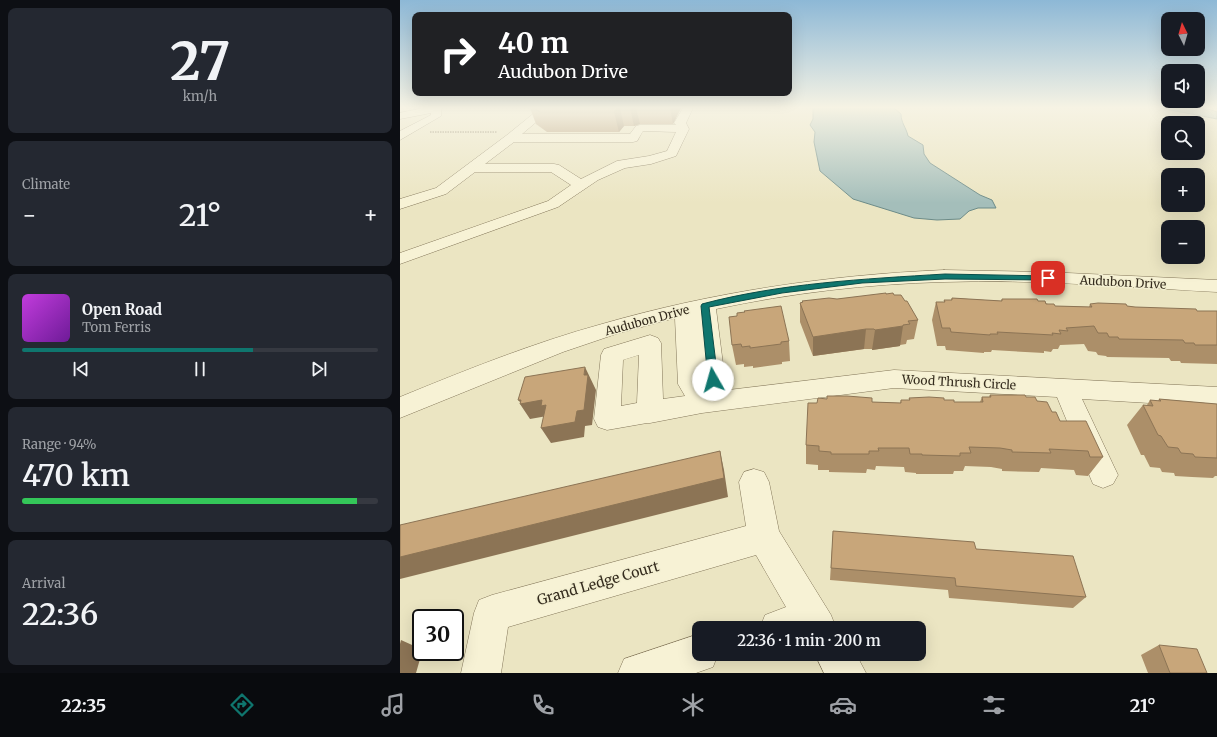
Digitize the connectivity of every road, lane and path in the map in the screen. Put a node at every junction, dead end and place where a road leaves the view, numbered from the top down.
1 (508, 139) edge
2 (678, 139) edge
3 (472, 168) junction
4 (581, 185) junction
5 (400, 193) edge
6 (436, 193) junction
7 (400, 204) edge
8 (400, 259) edge
9 (1217, 286) edge
10 (695, 307) junction
11 (1065, 388) junction
12 (1217, 397) edge
13 (702, 403) junction
14 (400, 408) edge
15 (650, 413) junction
16 (1103, 475) dead end
17 (754, 482) dead end
18 (764, 537) junction
19 (813, 621) edge
20 (692, 655) edge
21 (838, 661) edge
22 (481, 673) edge
23 (638, 673) edge
24 (846, 673) edge

1 - 3 street
2 - 4 street
3 - 4 street
3 - 6 street
4 - 8 street
5 - 6 street
6 - 7 street
9 - 10 street, Audubon Drive
10 - 13 street
10 - 14 street, Audubon Drive
11 - 12 street, Wood Thrush Circle
11 - 13 street, Wood Thrush Circle
11 - 16 street
13 - 15 street, Wood Thrush Circle
15 - 15 street, Wood Thrush Circle
17 - 18 street
18 - 19 street
18 - 22 street, Grand Ledge Court
20 - 23 street
21 - 24 street

